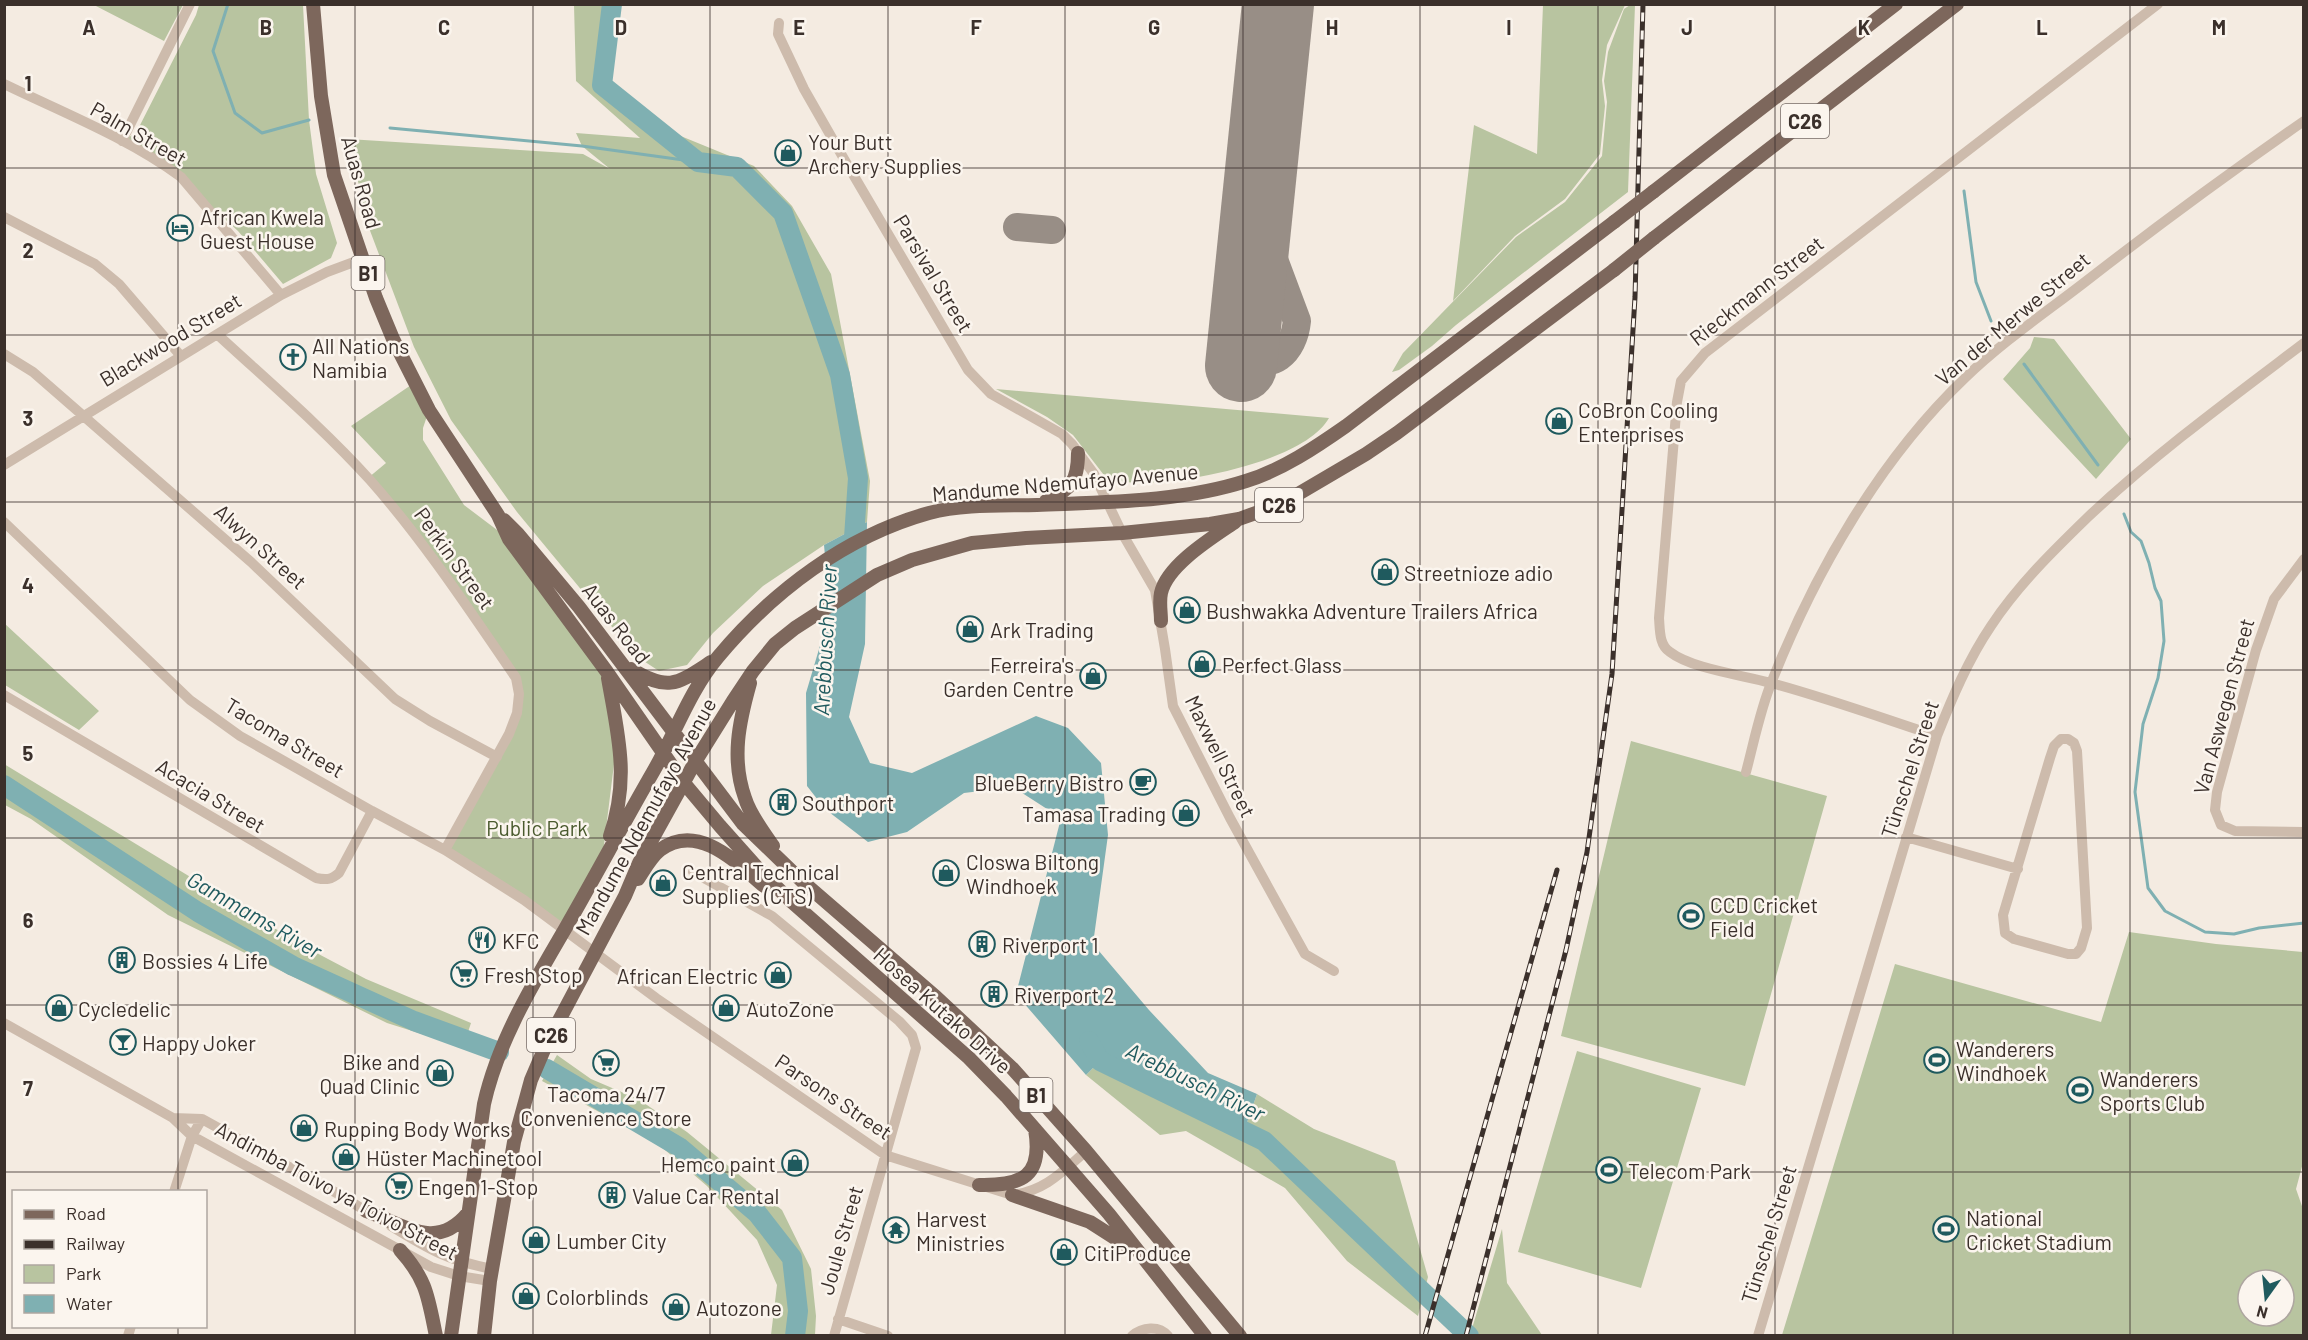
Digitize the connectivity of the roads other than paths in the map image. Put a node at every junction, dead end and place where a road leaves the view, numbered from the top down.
1 (190, 4) edge
2 (314, 4) edge
3 (1896, 4) edge
4 (1957, 4) edge
5 (2158, 4) edge
6 (778, 23) dead end
7 (4, 84) edge
8 (2304, 121) edge
9 (122, 141) junction
10 (4, 217) edge
11 (362, 259) junction
12 (281, 295) junction
13 (218, 334) junction
14 (2304, 344) edge
15 (4, 354) edge
16 (180, 355) junction
17 (82, 416) junction
18 (1078, 453) junction
19 (4, 465) edge
20 (1107, 501) junction
21 (1039, 505) junction
22 (498, 515) junction
23 (1239, 519) junction
24 (4, 522) edge
25 (1122, 533) junction
26 (2304, 559) edge
27 (1161, 621) junction
28 (717, 659) junction
29 (624, 665) junction
30 (753, 671) junction
31 (607, 672) junction
32 (1771, 683) junction
33 (4, 695) edge
34 (674, 733) junction
35 (1937, 736) junction
36 (663, 754) junction
37 (497, 757) junction
38 (695, 762) junction
39 (1746, 772) dead end
40 (684, 783) junction
41 (372, 811) junction
42 (2304, 832) edge
43 (1906, 837) junction
44 (445, 850) junction
45 (602, 861) junction
46 (2018, 869) junction
47 (693, 872) dead end
48 (803, 882) junction
49 (625, 896) junction
50 (564, 930) junction
51 (579, 942) joint
52 (594, 953) junction
53 (855, 959) junction
54 (1334, 971) dead end
55 (4, 1023) edge
56 (173, 1118) junction
57 (202, 1119) junction
58 (1035, 1128) junction
59 (192, 1136) junction
60 (1086, 1151) junction
61 (885, 1155) junction
62 (1068, 1166) junction
63 (979, 1185) junction
64 (174, 1190) edge
65 (1012, 1195) junction
66 (366, 1211) junction
67 (468, 1213) junction
68 (400, 1250) junction
69 (1142, 1257) junction
70 (460, 1270) junction
71 (491, 1275) junction
72 (431, 1306) junction
73 (838, 1319) junction
74 (428, 1335) edge
75 (436, 1335) edge
76 (451, 1335) edge
77 (484, 1335) edge
78 (834, 1335) edge
79 (888, 1335) edge
80 (1132, 1335) edge
81 (1168, 1335) edge
82 (1205, 1335) edge
83 (1240, 1335) edge
84 (1758, 1335) edge

1 - 9 street
2 - 11 main road, Auas Road / B1
3 - 20 main road, Mandume Ndemufayo Avenue / C26, bridge
4 - 23 main road, Mandume Ndemufayo Avenue / C26, bridge
5 - 32 street, Rieckmann Street
6 - 18 street, Parsival Street
7 - 9 street, Palm Street
8 - 32 street, Van der Merwe Street
9 - 12 street, Palm Street
10 - 16 street
11 - 12 street, Blackwood Street
11 - 22 main road, Auas Road / B1
12 - 13 street, Blackwood Street
13 - 16 street, Blackwood Street
13 - 37 street, Perkin Street
14 - 35 street, Tünschel Street
15 - 17 street, Alwyn Street
16 - 17 street, Blackwood Street
17 - 19 street, Blackwood Street
17 - 37 street, Alwyn Street
18 - 20 street, Parsival Street
18 - 21 main road
20 - 21 main road, Mandume Ndemufayo Avenue / C26
20 - 25 street, Maxwell Street
21 - 28 main road, Mandume Ndemufayo Avenue / C26
22 - 29 main road, Auas Road / B1
22 - 31 main road, Auas Road / B1
23 - 25 main road, Mandume Ndemufayo Avenue / C26
23 - 27 main road
24 - 41 street, Tacoma Street
25 - 27 street, Maxwell Street
25 - 30 main road, Mandume Ndemufayo Avenue / C26
26 - 42 street, Van Aswegen Street
27 - 54 street, Maxwell Street
28 - 29 main road
28 - 34 main road, Mandume Ndemufayo Avenue / C26
29 - 34 main road, Auas Road / B1
30 - 38 main road, Mandume Ndemufayo Avenue / C26
30 - 48 main road
31 - 36 main road, Auas Road / B1
31 - 45 main road
32 - 35 street, Rieckmann Street
32 - 39 street, Van der Merwe Street
33 - 41 street, Acacia Street
34 - 36 main road, Mandume Ndemufayo Avenue / C26
34 - 38 main road, Auas Road
35 - 43 street, Tünschel Street
36 - 40 main road, Hosea Kutako Drive / B1
36 - 45 main road, Mandume Ndemufayo Avenue / C26
37 - 44 street, Perkin Street
38 - 40 main road, Mandume Ndemufayo Avenue / C26
38 - 48 main road, Hosea Kutako Drive / B1
40 - 49 main road, Mandume Ndemufayo Avenue / C26
40 - 53 main road, Hosea Kutako Drive / B1
41 - 44 street, Tacoma Street
43 - 46 street
43 - 84 street, Tünschel Street
44 - 50 street, Tacoma Street
45 - 50 main road, Mandume Ndemufayo Avenue / C26
46 - 46 street
47 - 61 street, Joule Street
48 - 60 main road, Hosea Kutako Drive / B1
49 - 52 main road, Mandume Ndemufayo Avenue / C26
49 - 53 main road
50 - 51 street, Tacoma Street
50 - 67 main road, Mandume Ndemufayo Avenue / C26
51 - 52 street, Parsons Street
52 - 61 street, Parsons Street
52 - 71 main road, Mandume Ndemufayo Avenue / C26
53 - 58 main road, Hosea Kutako Drive / B1
55 - 56 street, Andimba Toivo ya Toivo Street
56 - 57 street, Andimba Toivo ya Toivo Street
56 - 59 street, Andimba Toivo ya Toivo Street
57 - 59 street
57 - 66 street, Andimba Toivo ya Toivo Street
58 - 62 main road, Hosea Kutako Drive / B1
58 - 63 main road
59 - 64 street
59 - 68 street, Andimba Toivo ya Toivo Street
60 - 62 street
60 - 83 main road, Hosea Kutako Drive / B1
61 - 63 street, Parsons Street
61 - 73 street, Joule Street
62 - 65 street
62 - 69 main road, Hosea Kutako Drive / B1
63 - 65 street, Parsons Street
65 - 69 main road
66 - 67 main road
66 - 70 street, Andimba Toivo ya Toivo Street
67 - 70 main road, Mandume Ndemufayo Avenue / C26
68 - 70 street, Andimba Toivo ya Toivo Street
68 - 72 main road
69 - 82 main road, Hosea Kutako Drive / B1
70 - 71 street, Andimba Toivo ya Toivo Street
70 - 76 main road, Mandume Ndemufayo Avenue / C26
71 - 77 main road, Mandume Ndemufayo Avenue / C26
72 - 74 main road
72 - 75 main road
73 - 78 street, Joule Street
73 - 79 street
80 - 81 street

